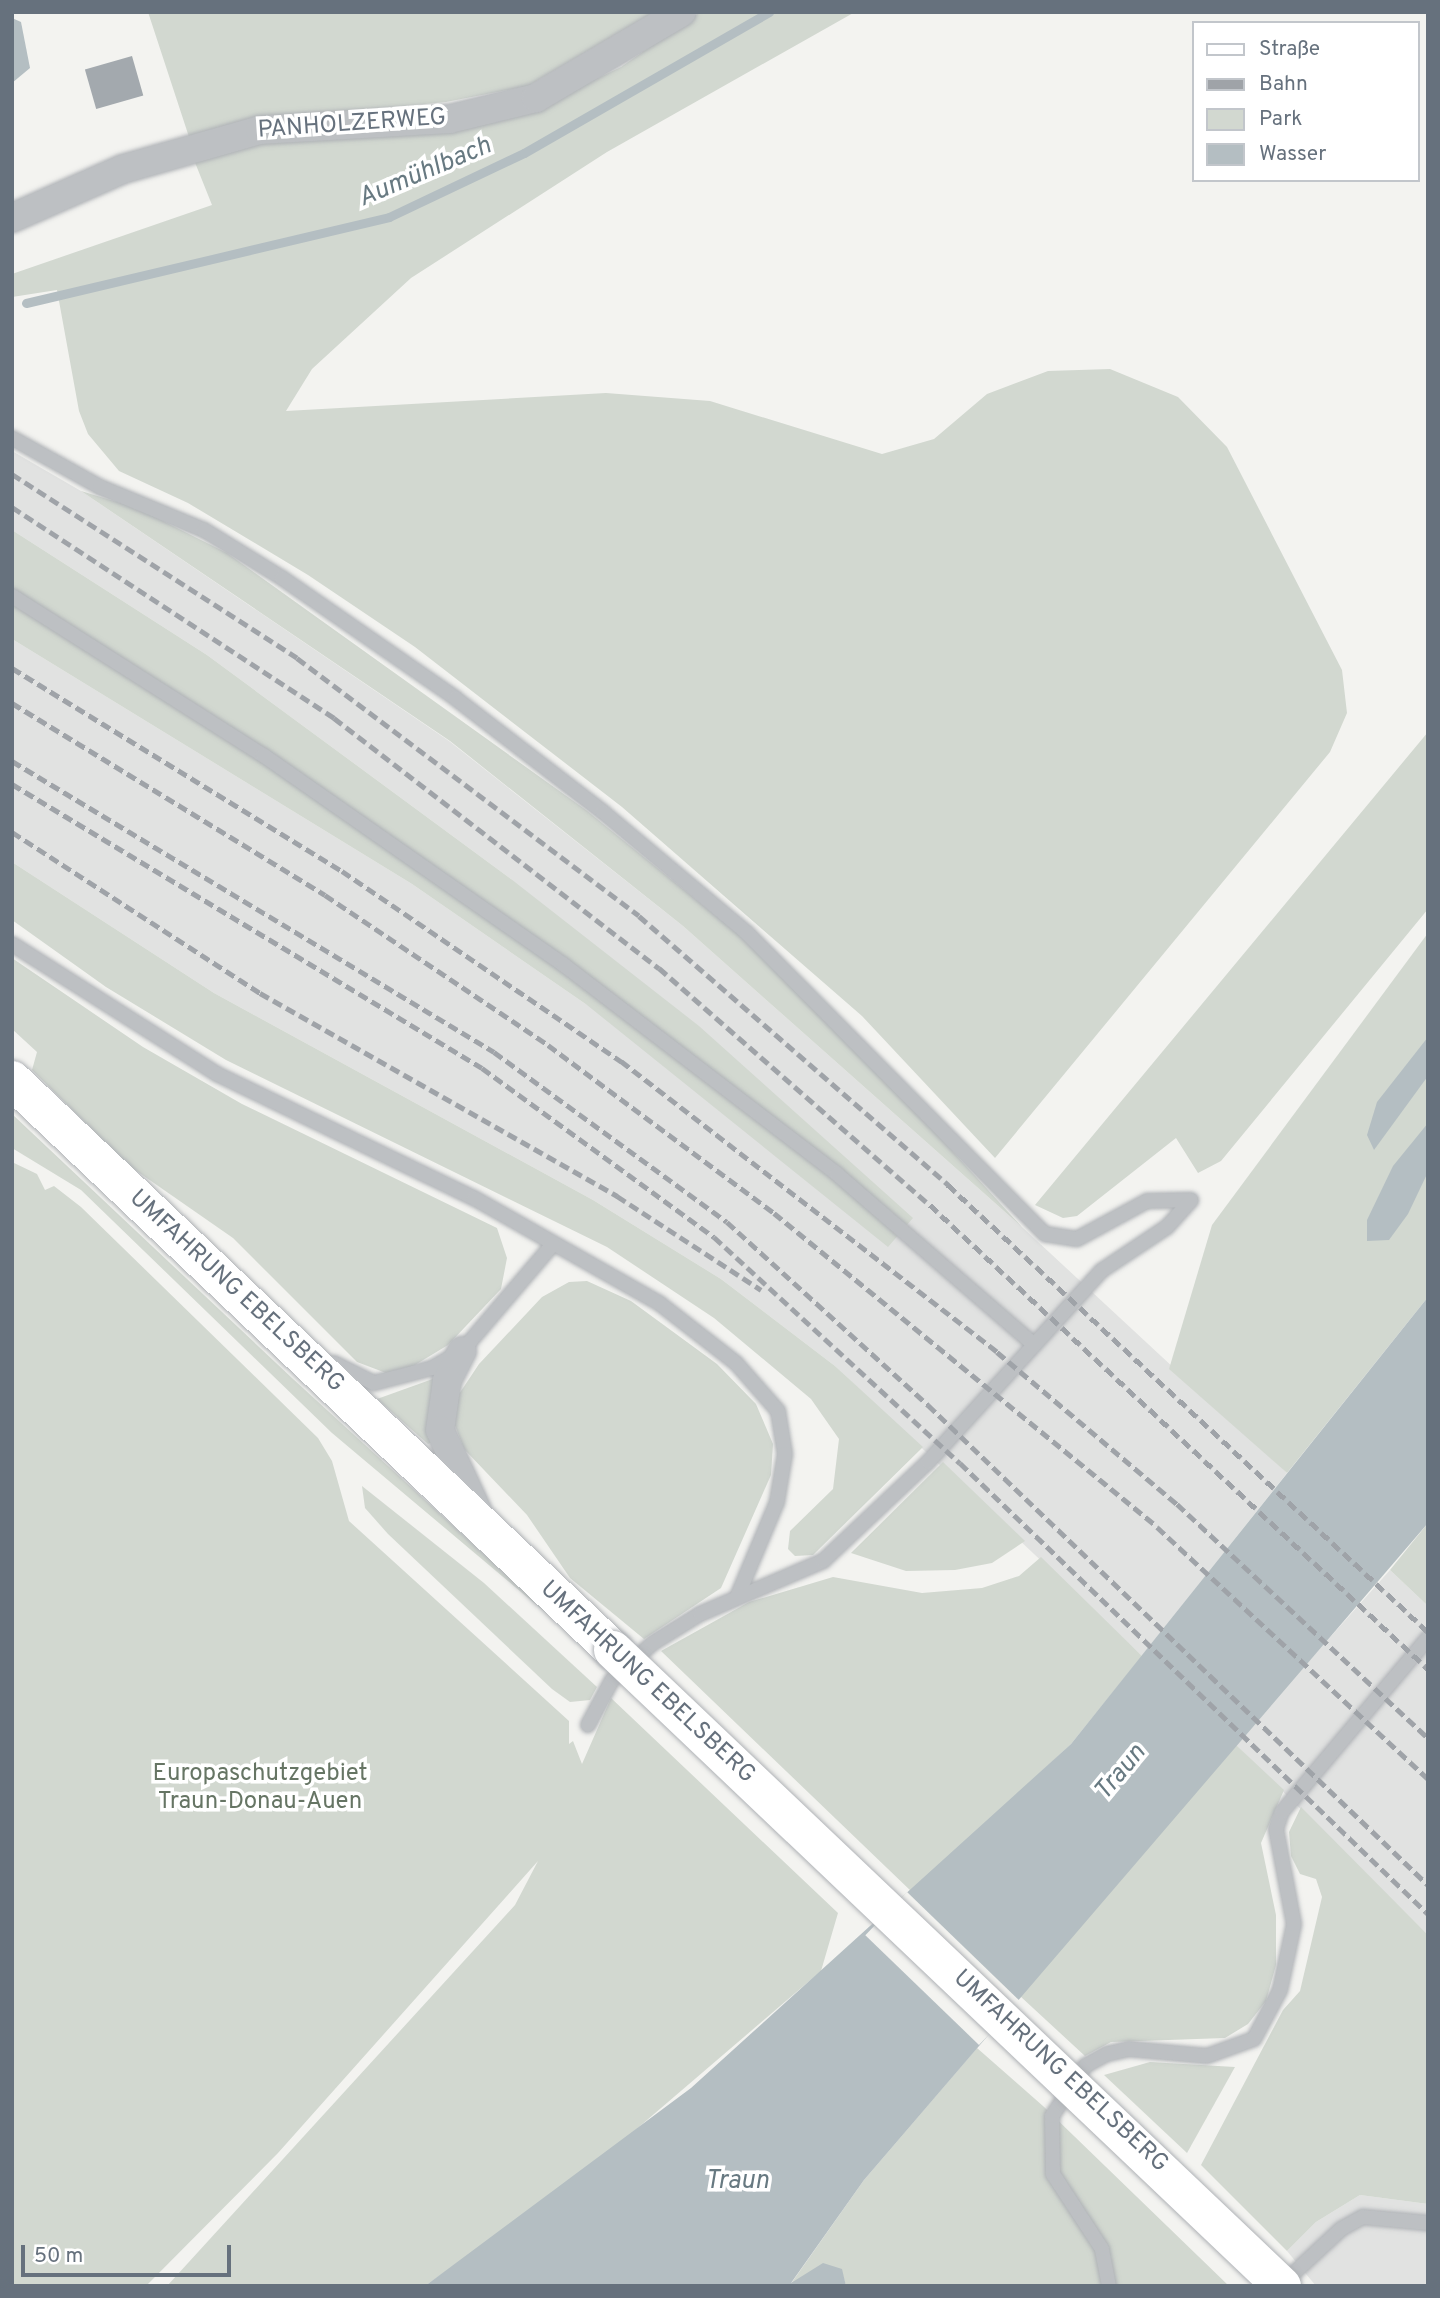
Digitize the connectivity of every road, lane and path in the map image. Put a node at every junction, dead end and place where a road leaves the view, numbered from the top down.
1 (681, 12) edge
2 (12, 218) edge
3 (12, 438) edge
4 (12, 596) edge
5 (12, 944) edge
6 (12, 1080) edge
7 (552, 1244) junction
8 (252, 1307) junction
9 (1032, 1343) junction
10 (461, 1351) junction
11 (486, 1529) junction
12 (737, 1597) junction
13 (1428, 1638) edge
14 (588, 1726) dead end
15 (1428, 2223) edge
16 (1109, 2286) edge
17 (1281, 2286) edge

1 - 2 street, PANHOLZERWEG
3 - 9 lane
4 - 9 lane
5 - 7 lane
6 - 8 main road, UMFAHRUNG EBELSBERG
7 - 10 lane
7 - 12 lane
8 - 10 lane
8 - 11 main road, UMFAHRUNG EBELSBERG
9 - 12 lane
10 - 11 street
11 - 17 main road, UMFAHRUNG EBELSBERG, bridge
12 - 14 lane
13 - 16 lane
15 - 17 lane

